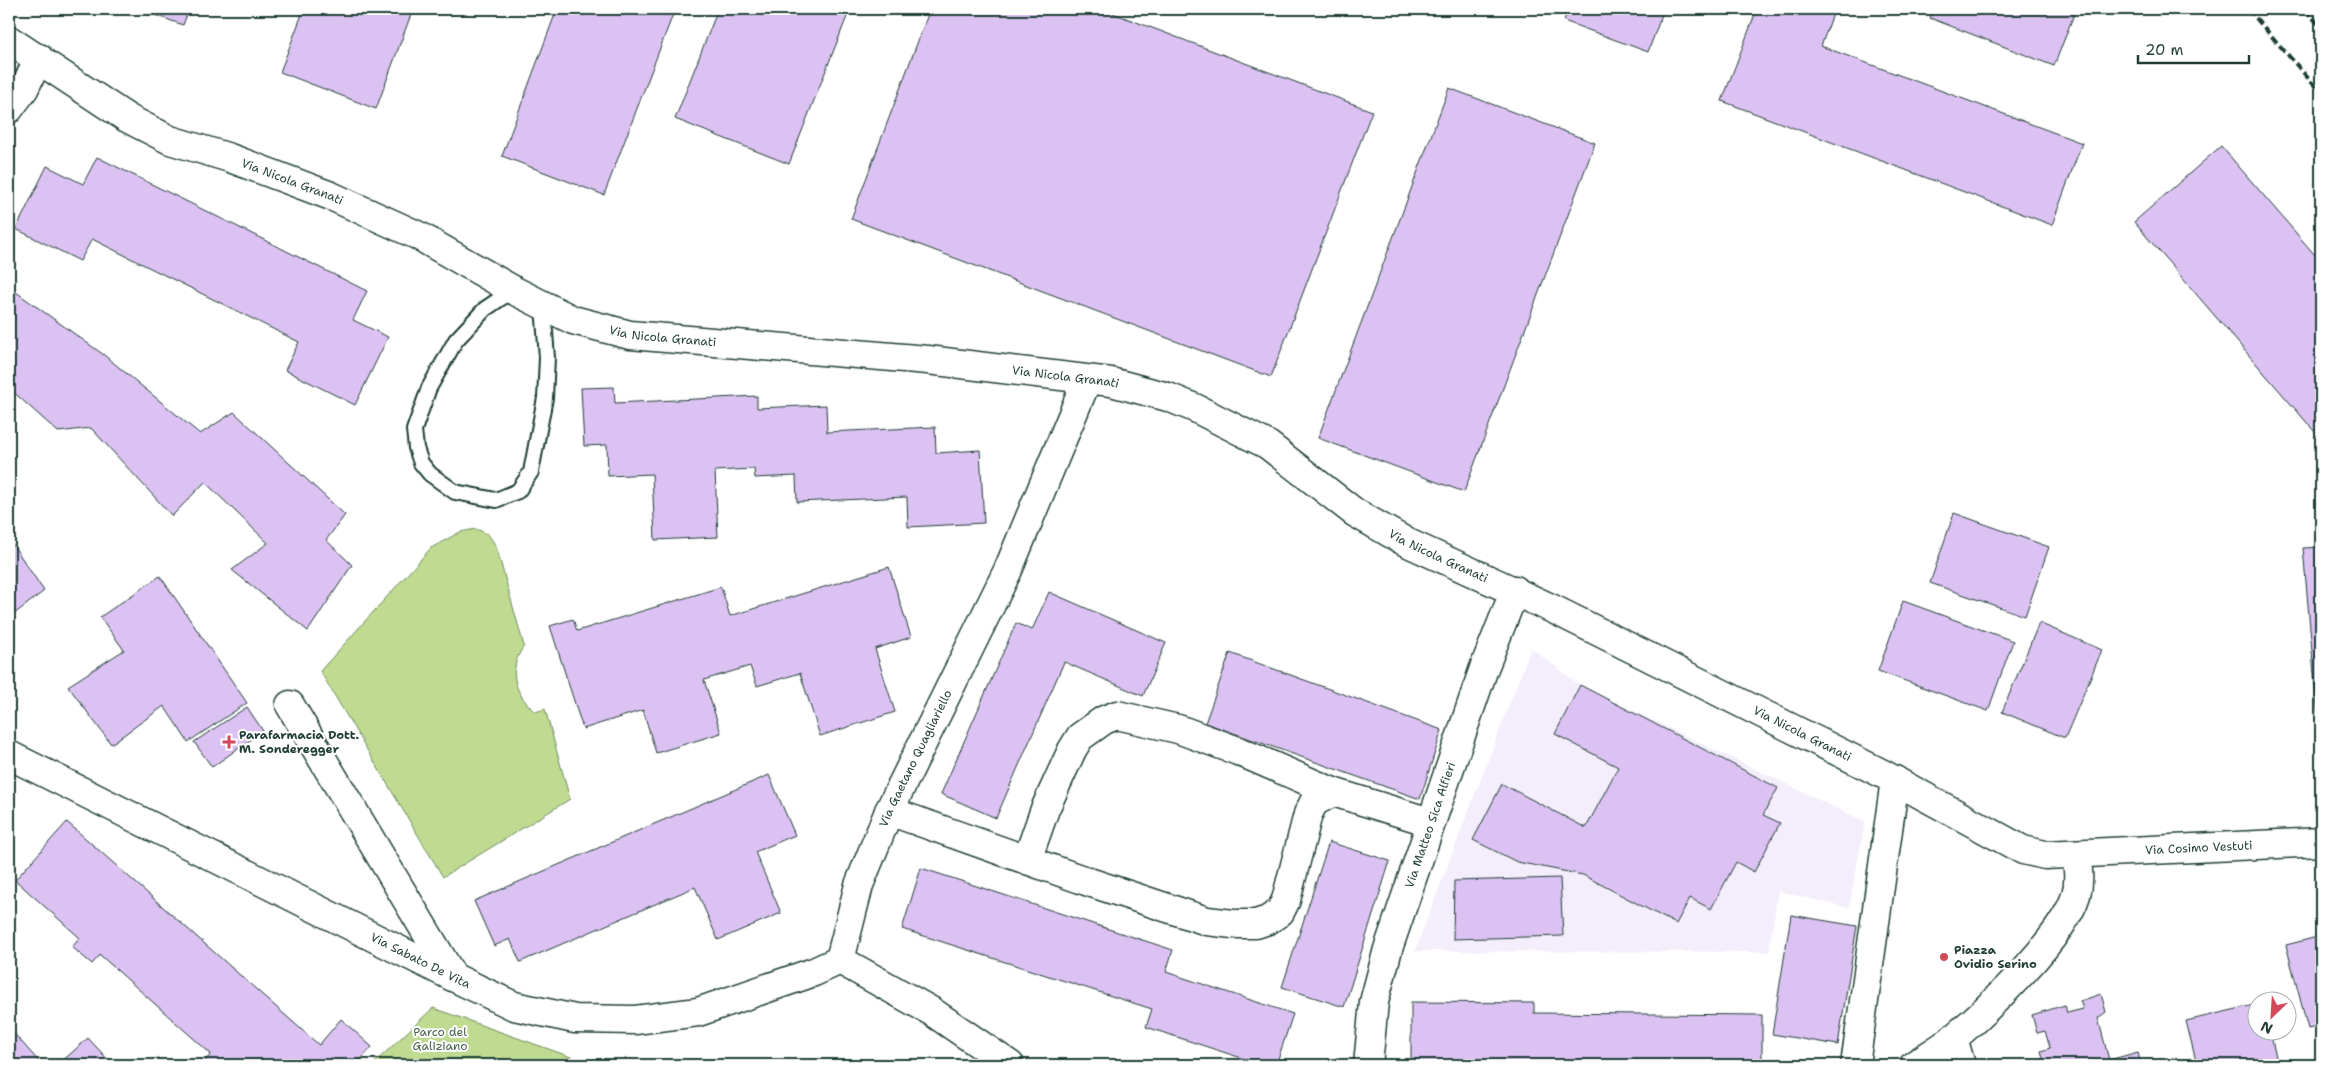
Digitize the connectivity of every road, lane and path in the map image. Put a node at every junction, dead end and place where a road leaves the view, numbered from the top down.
1 (9, 40) edge
2 (39, 58) junction
3 (9, 109) edge
4 (513, 290) junction
5 (543, 306) junction
6 (1087, 380) junction
7 (1515, 590) junction
8 (290, 705) dead end
9 (14, 765) edge
10 (1895, 780) junction
11 (1333, 792) junction
12 (889, 811) junction
13 (1430, 822) junction
14 (2321, 842) edge
15 (2076, 854) junction
16 (1027, 860) junction
17 (840, 960) junction
18 (453, 977) junction
19 (1953, 1038) junction
20 (1010, 1065) edge
21 (1368, 1065) edge
22 (1855, 1065) edge
23 (1914, 1065) edge
24 (1960, 1065) edge

1 - 2 street, Via Nicola Granati
2 - 3 street
2 - 4 street, Via Nicola Granati
4 - 5 street, Via Nicola Granati
4 - 5 lane
5 - 6 street, Via Nicola Granati
6 - 7 street, Via Nicola Granati
6 - 12 street, Via Gaetano Quagliariello
7 - 10 street, Via Nicola Granati
7 - 13 street, Via Matteo Sica Alfieri
8 - 18 street
9 - 18 street, Via Sabato De Vita
10 - 15 street, Via Nicola Granati
10 - 22 street
11 - 13 street
11 - 16 street
11 - 16 street
12 - 16 street
12 - 17 street, Via Gaetano Quagliariello
13 - 21 street, Via Matteo Sica Alfieri
14 - 15 street, Via Cosimo Vestuti
15 - 19 street
17 - 18 street, Via Sabato De Vita
17 - 20 street
19 - 23 street
19 - 24 street

